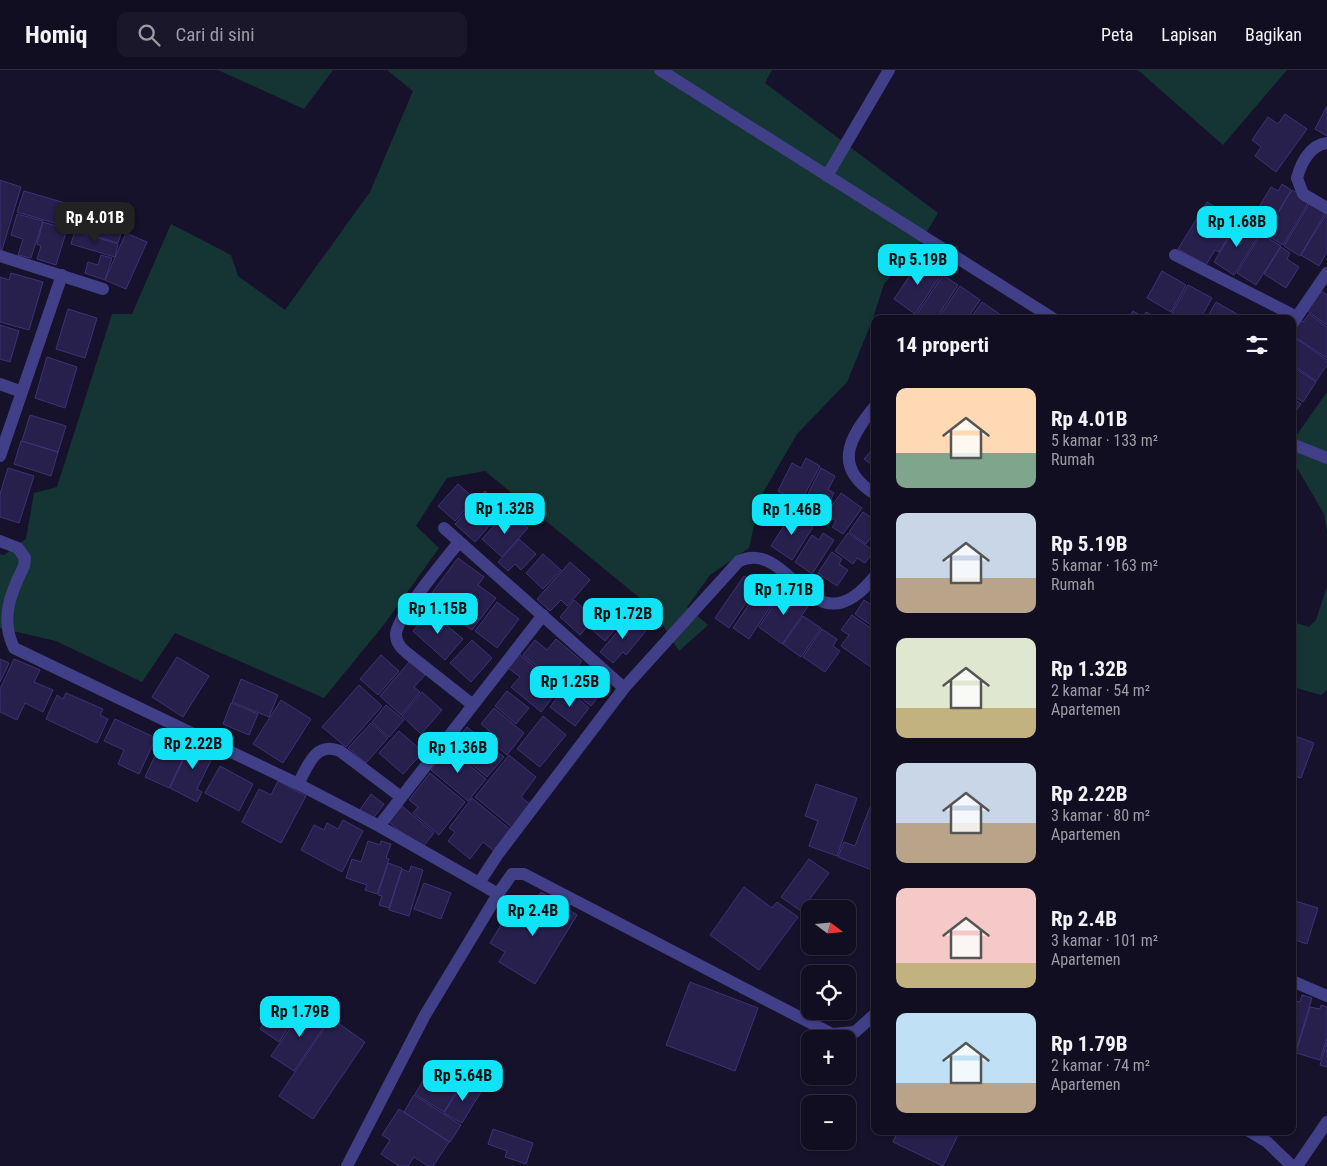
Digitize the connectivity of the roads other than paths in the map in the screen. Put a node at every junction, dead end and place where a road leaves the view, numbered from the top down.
1 (660, 70) edge
2 (889, 70) edge
3 (1327, 143) edge
4 (827, 176) junction
5 (1327, 208) edge
6 (1175, 255) dead end
7 (0, 256) edge
8 (1327, 273) edge
9 (62, 275) junction
10 (103, 289) dead end
11 (1048, 315) edge
12 (1284, 315) edge
13 (1296, 320) edge
14 (0, 384) edge
15 (22, 392) junction
16 (871, 411) edge
17 (1296, 446) edge
18 (0, 456) edge
19 (1327, 458) edge
20 (871, 491) edge
21 (444, 528) dead end
22 (0, 541) edge
23 (459, 542) junction
24 (871, 580) edge
25 (543, 615) junction
26 (624, 688) junction
27 (473, 705) junction
28 (298, 784) junction
29 (401, 797) junction
30 (379, 826) junction
31 (479, 883) junction
32 (498, 894) junction
33 (1296, 982) edge
34 (1327, 996) edge
35 (871, 1018) edge
36 (1327, 1122) edge
37 (1256, 1135) edge
38 (347, 1166) edge
39 (1292, 1166) edge
40 (1297, 1166) edge

1 - 4 street
2 - 4 street
3 - 5 street
4 - 11 street
6 - 12 street
7 - 9 street
8 - 13 street
9 - 10 street
9 - 15 street
14 - 15 street
15 - 18 street
16 - 20 street
17 - 19 street
21 - 23 street
22 - 28 street
23 - 25 street
23 - 27 street
24 - 26 street
25 - 26 street
25 - 27 street
26 - 31 street
27 - 29 street
28 - 29 street
28 - 30 street
29 - 30 street
30 - 31 street
31 - 32 street
32 - 35 street
32 - 38 street
33 - 34 street
36 - 40 street
37 - 39 street

